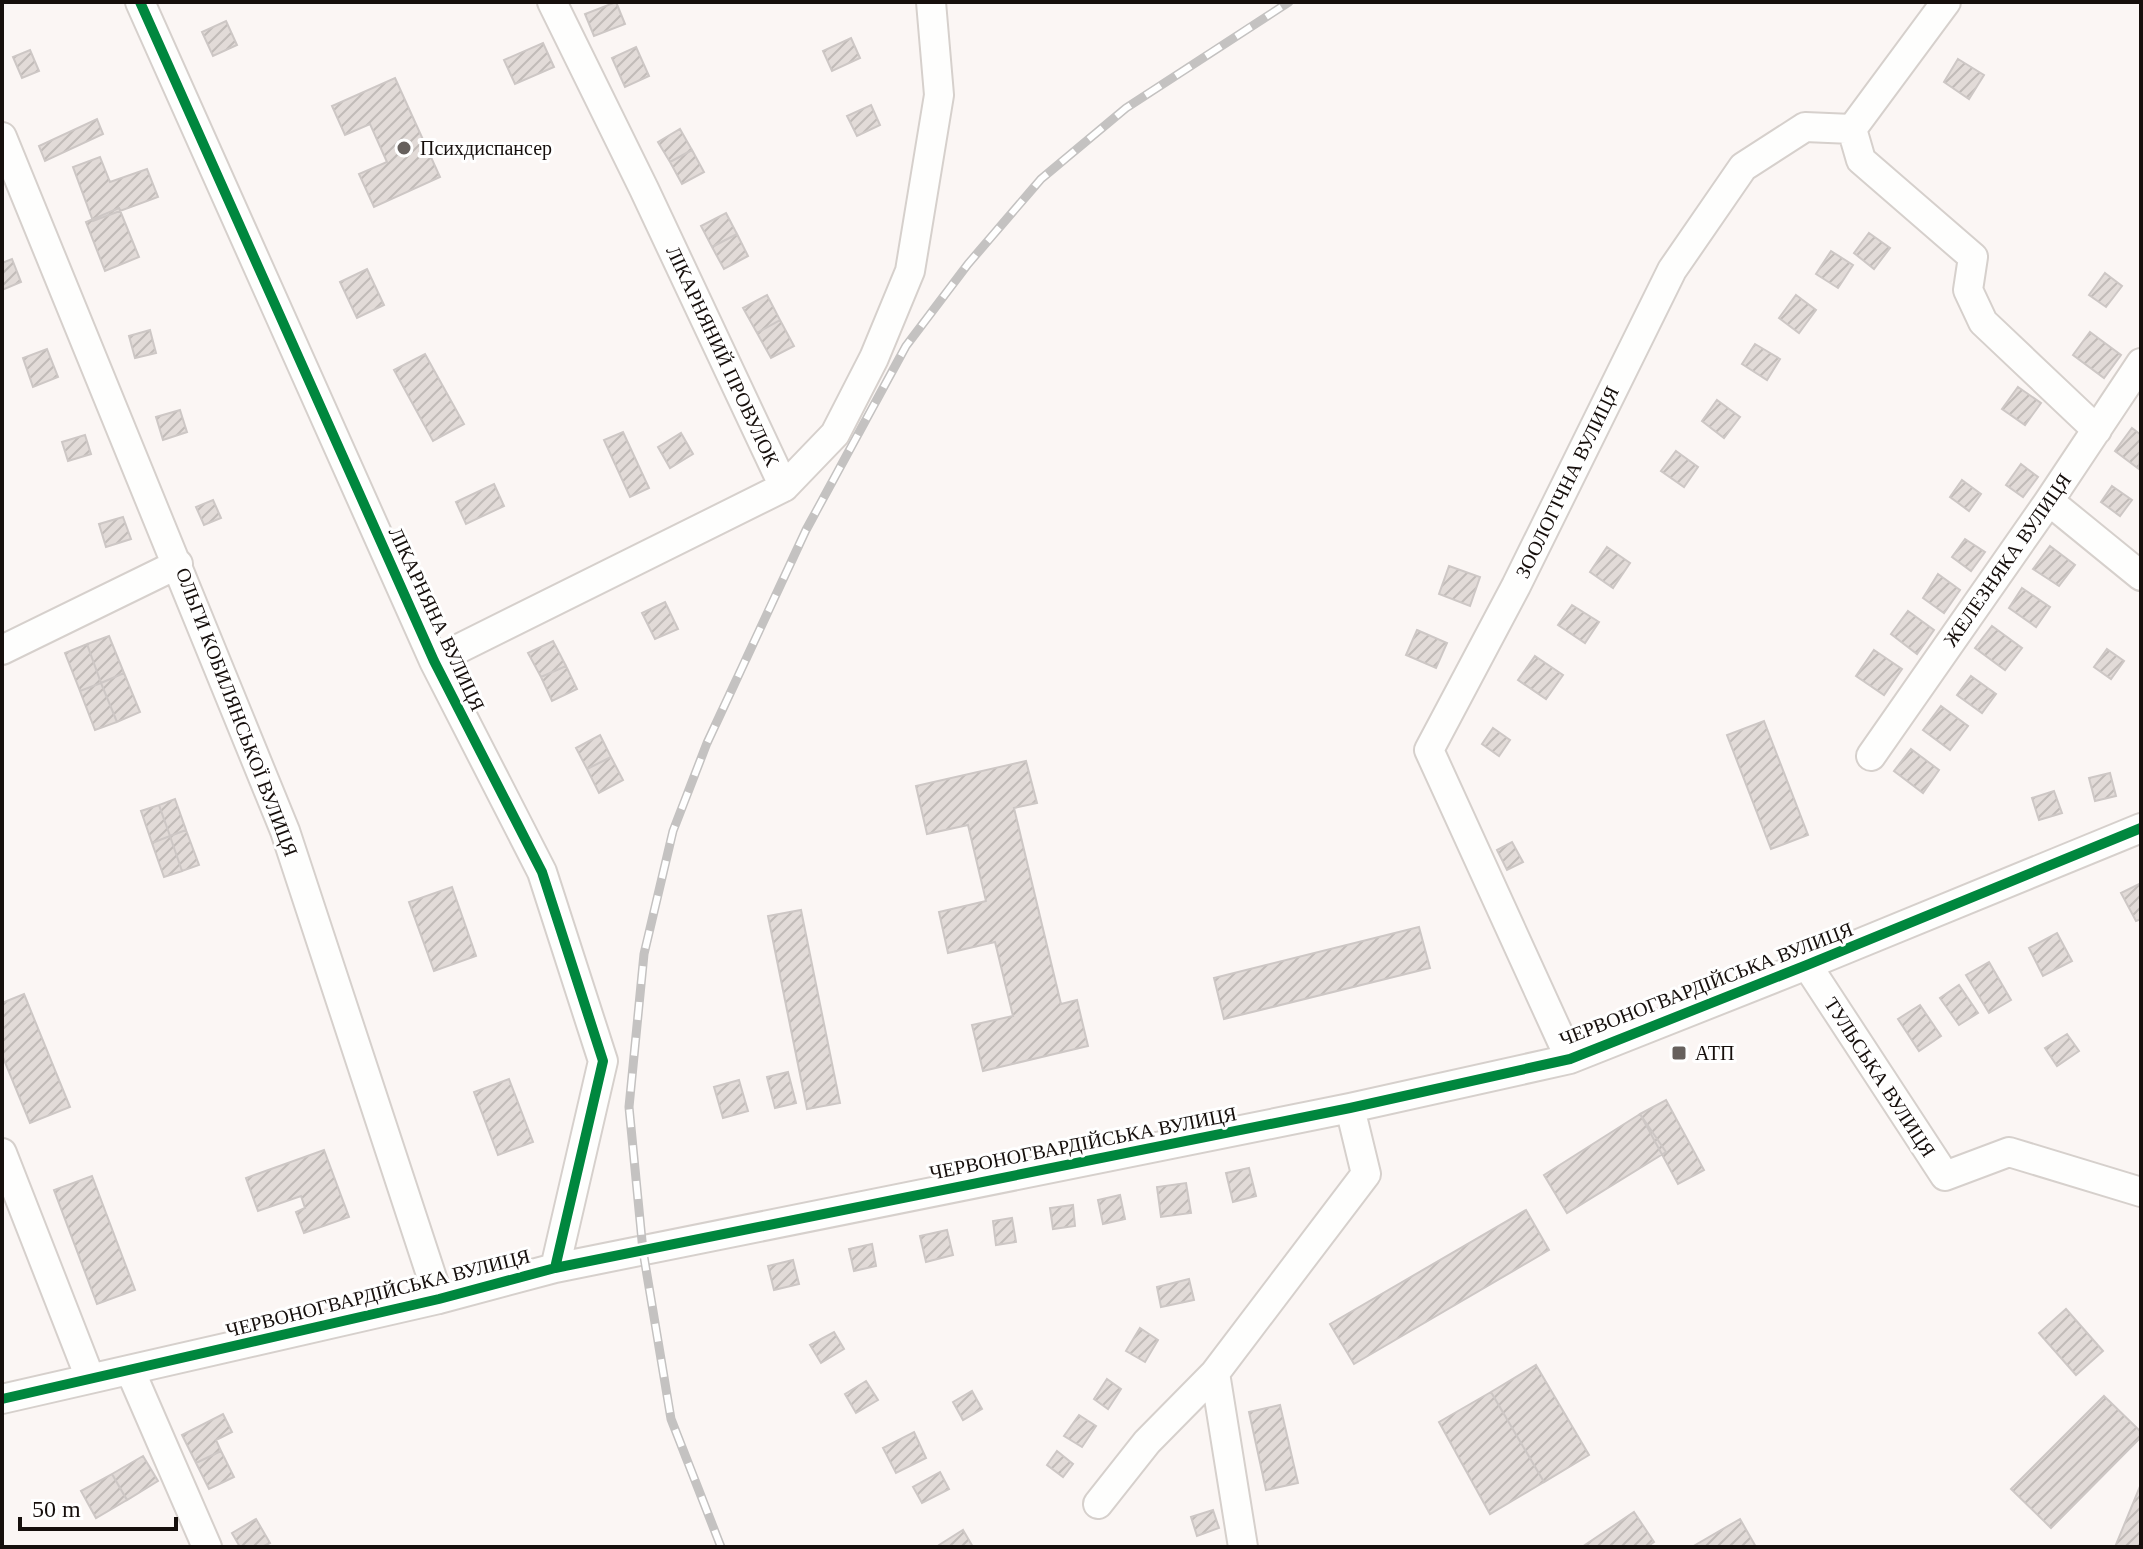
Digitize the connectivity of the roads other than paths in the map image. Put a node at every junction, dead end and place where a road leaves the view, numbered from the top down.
1 (140, 2) edge
2 (552, 2) edge
3 (931, 2) edge
4 (1946, 2) edge
5 (1852, 129) junction
6 (2, 137) edge
7 (2141, 363) edge
8 (2097, 430) junction
9 (784, 487) junction
10 (2049, 501) junction
11 (178, 564) junction
12 (2141, 576) edge
13 (2, 650) edge
14 (434, 661) junction
15 (1871, 756) dead end
16 (2141, 828) edge
17 (1807, 965) junction
18 (1570, 1059) junction
19 (1350, 1108) junction
20 (2, 1153) edge
21 (2141, 1192) edge
22 (555, 1268) junction
23 (439, 1299) junction
24 (130, 1370) junction
25 (1215, 1373) junction
26 (90, 1378) junction
27 (2, 1399) edge
28 (1098, 1504) dead end
29 (207, 1547) edge
30 (1243, 1547) edge

1 - 14 street, ЛІКАРНЯНА ВУЛИЦЯ
2 - 9 street, ЛІКАРНЯНИЙ ПРОВУЛОК
3 - 9 street
4 - 5 street
5 - 8 street
5 - 18 street, ЗООЛОГІЧНА ВУЛИЦЯ
6 - 11 street, ОЛЬГИ КОБИЛЯНСЬКОЇ ВУЛИЦЯ
7 - 8 street, ЖЕЛЕЗНЯКА ВУЛИЦЯ
8 - 10 street, ЖЕЛЕЗНЯКА ВУЛИЦЯ
9 - 14 street, ЛІКАРНЯНИЙ ПРОВУЛОК
10 - 12 street
10 - 15 street, ЖЕЛЕЗНЯКА ВУЛИЦЯ
11 - 13 street
11 - 23 street, ОЛЬГИ КОБИЛЯНСЬКОЇ ВУЛИЦЯ
14 - 22 street, ЛІКАРНЯНА ВУЛИЦЯ
16 - 17 street, ЧЕРВОНОГВАРДІЙСЬКА ВУЛИЦЯ
17 - 18 street, ЧЕРВОНОГВАРДІЙСЬКА ВУЛИЦЯ
17 - 21 street, ТУЛЬСЬКА ВУЛИЦЯ
18 - 19 street, ЧЕРВОНОГВАРДІЙСЬКА ВУЛИЦЯ
19 - 22 street, ЧЕРВОНОГВАРДІЙСЬКА ВУЛИЦЯ
19 - 25 street
20 - 26 street
22 - 23 street, ЧЕРВОНОГВАРДІЙСЬКА ВУЛИЦЯ
23 - 24 street, ЧЕРВОНОГВАРДІЙСЬКА ВУЛИЦЯ
24 - 26 street, ЧЕРВОНОГВАРДІЙСЬКА ВУЛИЦЯ
24 - 29 street
25 - 28 street
25 - 30 street
26 - 27 street, ЧЕРВОНОГВАРДІЙСЬКА ВУЛИЦЯ

